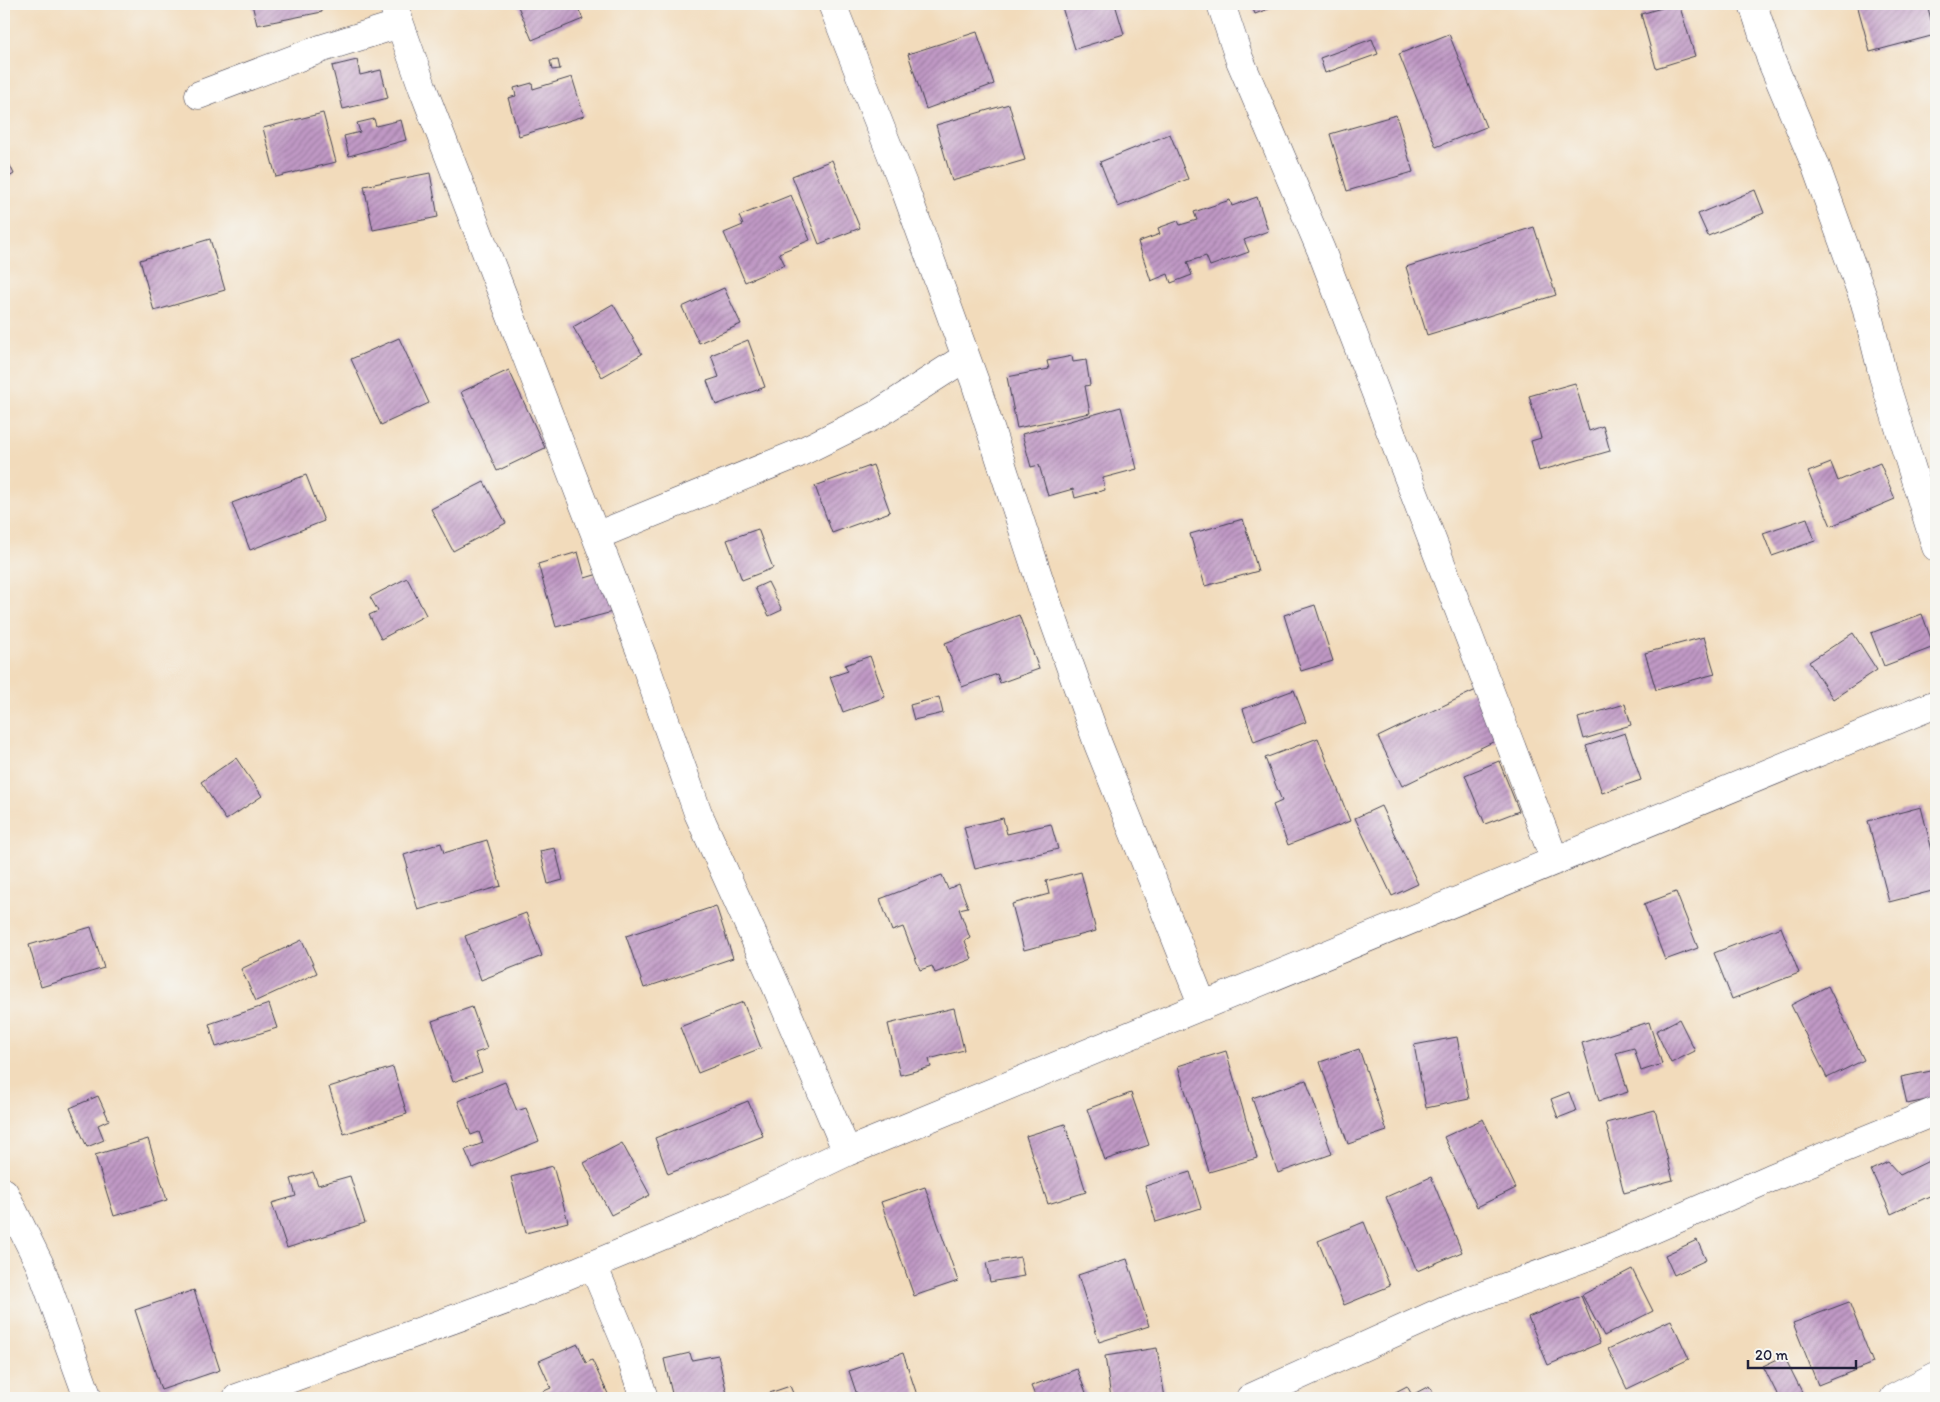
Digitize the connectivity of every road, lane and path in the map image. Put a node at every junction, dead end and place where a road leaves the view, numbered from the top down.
1 (832, 4) edge
2 (1221, 4) edge
3 (1753, 4) edge
4 (397, 14) edge
5 (200, 95) dead end
6 (966, 357) junction
7 (596, 536) junction
8 (1936, 547) edge
9 (1936, 704) edge
10 (1555, 861) junction
11 (1203, 1006) junction
12 (1936, 1111) edge
13 (847, 1152) junction
14 (4, 1192) edge
15 (593, 1264) junction
16 (1936, 1376) edge
17 (88, 1398) edge
18 (236, 1398) edge
19 (644, 1398) edge
20 (1250, 1398) edge
21 (1894, 1398) edge

1 - 6 street
2 - 10 street
3 - 8 street
4 - 5 street
4 - 7 street
6 - 7 street
6 - 11 street
7 - 13 street
9 - 10 street
10 - 11 street
11 - 13 street
12 - 20 street
13 - 15 street
14 - 17 street
15 - 18 street
15 - 19 street
16 - 21 street

